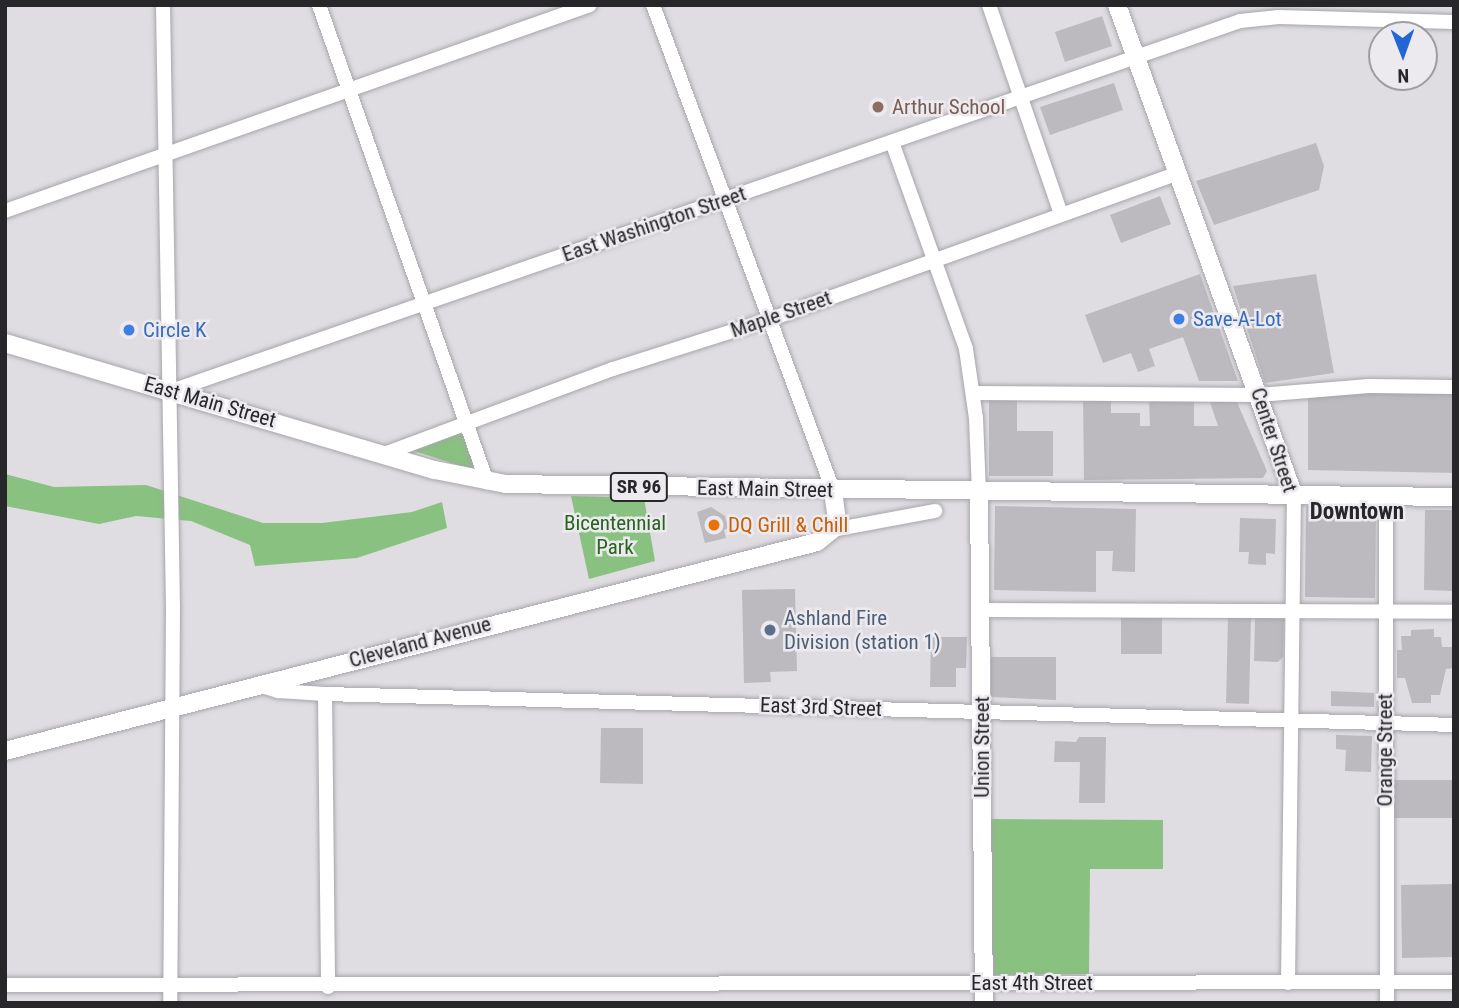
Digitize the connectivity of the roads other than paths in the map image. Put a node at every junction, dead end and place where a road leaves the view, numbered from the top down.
1 (163, 5) edge
2 (319, 5) edge
3 (590, 5) edge
4 (653, 5) edge
5 (989, 5) edge
6 (1117, 5) edge
7 (1454, 22) edge
8 (1136, 58) junction
9 (348, 90) junction
10 (1019, 98) junction
11 (892, 142) junction
12 (164, 155) junction
13 (1179, 173) junction
14 (723, 200) junction
15 (5, 211) edge
16 (1061, 214) junction
17 (937, 259) junction
18 (427, 302) junction
19 (771, 319) junction
20 (5, 343) edge
21 (1454, 387) edge
22 (171, 391) junction
23 (973, 393) junction
24 (1259, 395) junction
25 (469, 421) junction
26 (384, 454) junction
27 (487, 482) junction
28 (833, 490) junction
29 (979, 492) junction
30 (1294, 496) junction
31 (1386, 497) junction
32 (1454, 497) edge
33 (935, 510) dead end
34 (832, 530) junction
35 (981, 610) junction
36 (1294, 610) junction
37 (1385, 612) junction
38 (1454, 612) edge
39 (257, 684) junction
40 (325, 694) junction
41 (173, 705) junction
42 (982, 713) junction
43 (1292, 721) junction
44 (1386, 724) junction
45 (1454, 725) edge
46 (5, 751) edge
47 (1386, 982) junction
48 (1454, 982) edge
49 (984, 983) junction
50 (1288, 983) junction
51 (5, 985) edge
52 (169, 985) junction
53 (328, 987) junction
54 (170, 1003) edge
55 (984, 1003) edge
56 (1387, 1003) edge

1 - 12 street
2 - 9 street
3 - 9 street
4 - 14 street
5 - 10 street
6 - 8 main road, Center Street
7 - 8 street, East Washington Street
8 - 10 street, East Washington Street
8 - 13 main road, Center Street
9 - 12 street
9 - 18 street
10 - 11 street, East Washington Street
10 - 16 street
11 - 14 street, East Washington Street
11 - 17 street
12 - 15 street
12 - 22 street
13 - 16 street, Maple Street
13 - 24 main road, Center Street
14 - 18 street, East Washington Street
14 - 19 street
16 - 17 street, Maple Street
17 - 19 street, Maple Street
17 - 23 street
18 - 22 street, East Washington Street
18 - 25 street
19 - 25 street, Maple Street
19 - 28 street
20 - 22 main road, East Main Street / SR 96
21 - 24 street
22 - 26 main road, East Main Street / SR 96
22 - 41 street
23 - 24 street
23 - 29 street
24 - 30 main road, Center Street
25 - 26 street, Maple Street
25 - 27 street
26 - 27 main road, East Main Street / SR 96
27 - 28 main road, East Main Street / SR 96
28 - 29 main road, East Main Street / SR 96
28 - 34 main road
29 - 30 main road, East Main Street / SR 96
29 - 35 main road, Union Street
30 - 31 main road, East Main Street
30 - 36 street, Center Street
31 - 32 main road, East Main Street
31 - 37 street, Orange Street
33 - 34 street, Cleveland Avenue
34 - 39 main road, Cleveland Avenue
35 - 36 street
35 - 42 main road, Union Street
36 - 37 street
36 - 43 street, Center Street
37 - 38 street
37 - 44 street, Orange Street
39 - 40 street, East 3rd Street
39 - 41 main road, Cleveland Avenue
40 - 42 street, East 3rd Street
40 - 53 street
41 - 46 main road, Cleveland Avenue
41 - 52 street
42 - 43 street, East 3rd Street
42 - 49 main road, Union Street
43 - 44 street, East 3rd Street
43 - 50 street, Center Street
44 - 45 street, East 3rd Street
44 - 47 street, Orange Street
47 - 48 street, East 4th Street
47 - 50 street, East 4th Street
47 - 56 street, Orange Street
49 - 50 street, East 4th Street
49 - 53 street, East 4th Street
49 - 55 main road, Union Street
51 - 52 street, East 4th Street
52 - 53 street, East 4th Street
52 - 54 street

